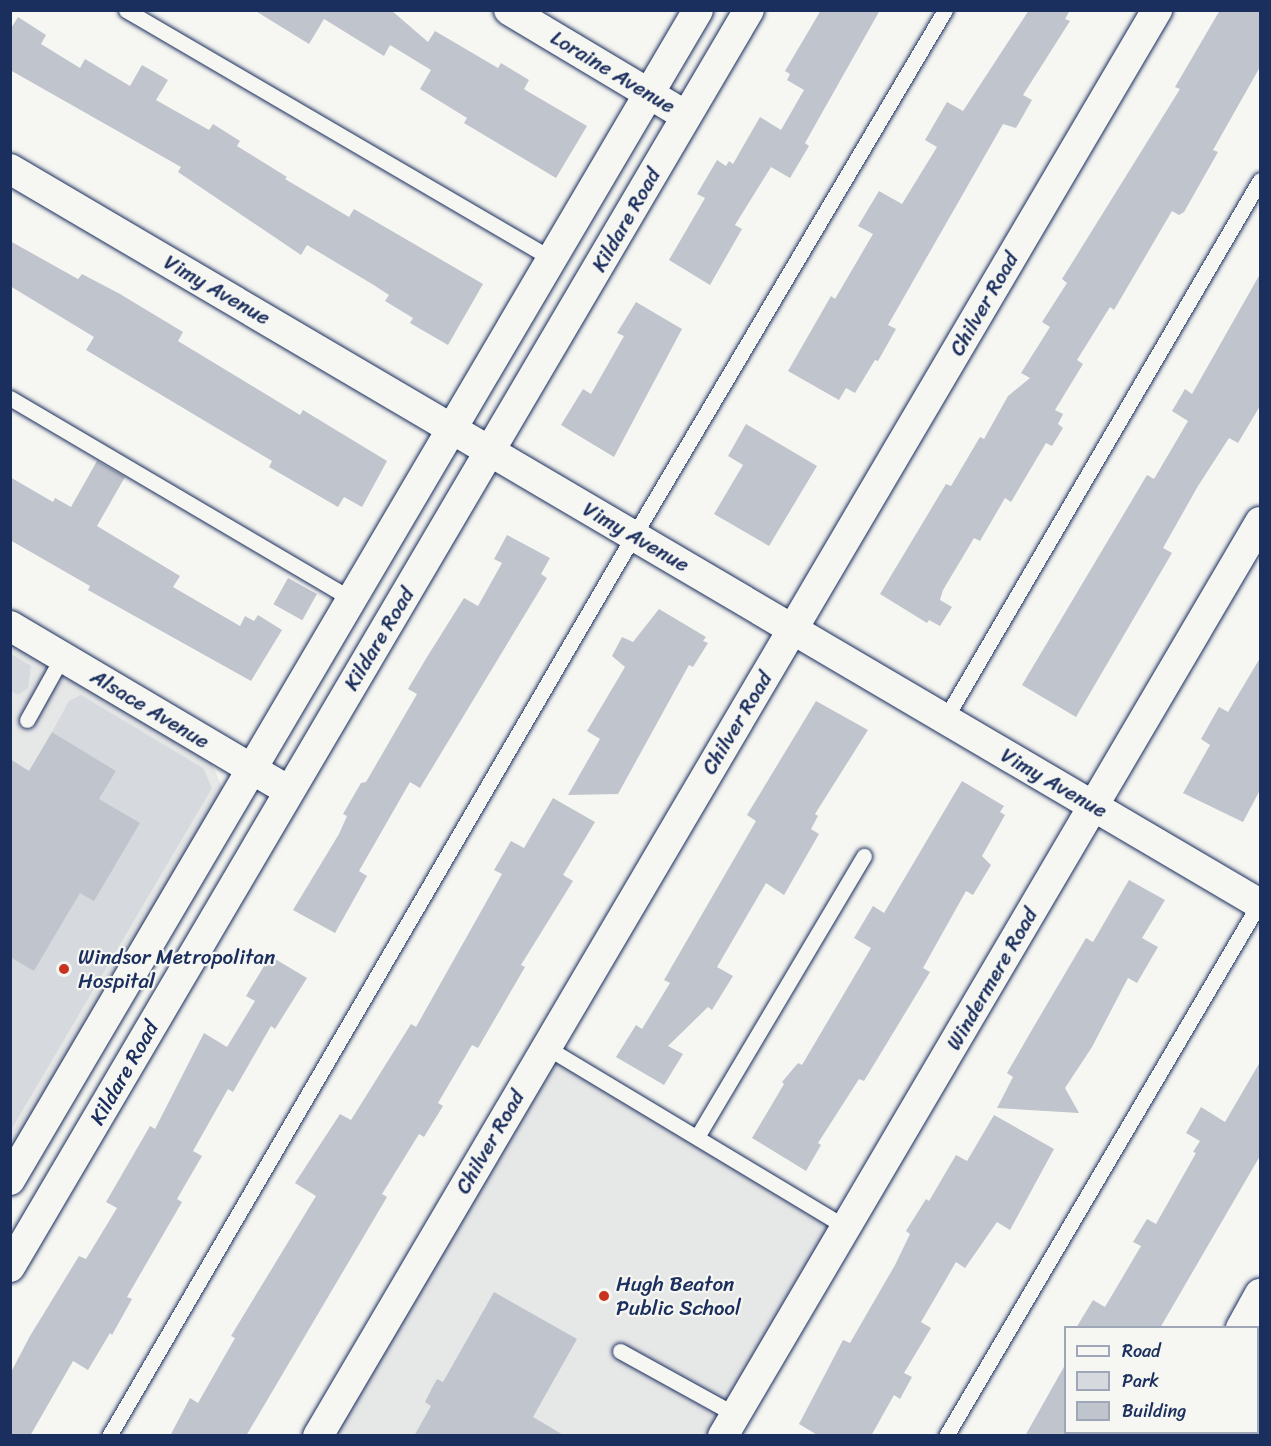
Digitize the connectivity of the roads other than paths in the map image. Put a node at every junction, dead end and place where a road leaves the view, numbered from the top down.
1 (126, 10) edge
2 (509, 10) edge
3 (698, 10) edge
4 (749, 10) edge
5 (945, 10) edge
6 (1157, 10) edge
7 (649, 94) junction
8 (687, 116) junction
9 (10, 169) edge
10 (1260, 180) edge
11 (552, 259) junction
12 (10, 398) edge
13 (452, 429) junction
14 (490, 451) junction
15 (1260, 522) edge
16 (634, 535) junction
17 (351, 599) junction
18 (10, 626) edge
19 (792, 629) junction
20 (62, 657) junction
21 (945, 719) junction
22 (27, 720) dead end
23 (252, 770) junction
24 (289, 791) junction
25 (1094, 806) junction
26 (864, 856) dead end
27 (1260, 903) edge
28 (546, 1047) junction
29 (697, 1137) junction
30 (10, 1180) edge
31 (846, 1227) junction
32 (10, 1267) edge
33 (1260, 1294) edge
34 (1242, 1326) edge
35 (620, 1351) dead end
36 (729, 1425) edge
37 (109, 1436) edge
38 (318, 1436) edge
39 (946, 1436) edge

1 - 11 lane
2 - 7 street, Loraine Avenue
3 - 7 street, Kildare Road
4 - 8 street, Kildare Road
5 - 16 lane
6 - 19 street, Chilver Road
7 - 8 street, Loraine Avenue
7 - 11 street, Kildare Road
8 - 14 street, Kildare Road
9 - 13 street, Vimy Avenue
10 - 21 lane
11 - 13 street, Kildare Road
12 - 17 lane
13 - 14 street, Vimy Avenue
13 - 17 street, Kildare Road
14 - 16 street, Vimy Avenue
14 - 24 street, Kildare Road
15 - 25 street, Windermere Road
16 - 19 street, Vimy Avenue
16 - 37 lane
17 - 23 street, Kildare Road
18 - 20 street, Alsace Avenue
19 - 21 street, Vimy Avenue
19 - 28 street, Chilver Road
20 - 22 lane
20 - 23 street, Alsace Avenue
21 - 25 street, Vimy Avenue
23 - 24 street, Alsace Avenue
23 - 30 street, Kildare Road
24 - 32 street, Kildare Road
25 - 27 street, Vimy Avenue
25 - 31 street, Windermere Road
26 - 29 lane
27 - 39 lane
28 - 29 lane
28 - 38 street, Chilver Road
29 - 31 lane
31 - 36 street, Windermere Road
33 - 34 street
35 - 36 lane

